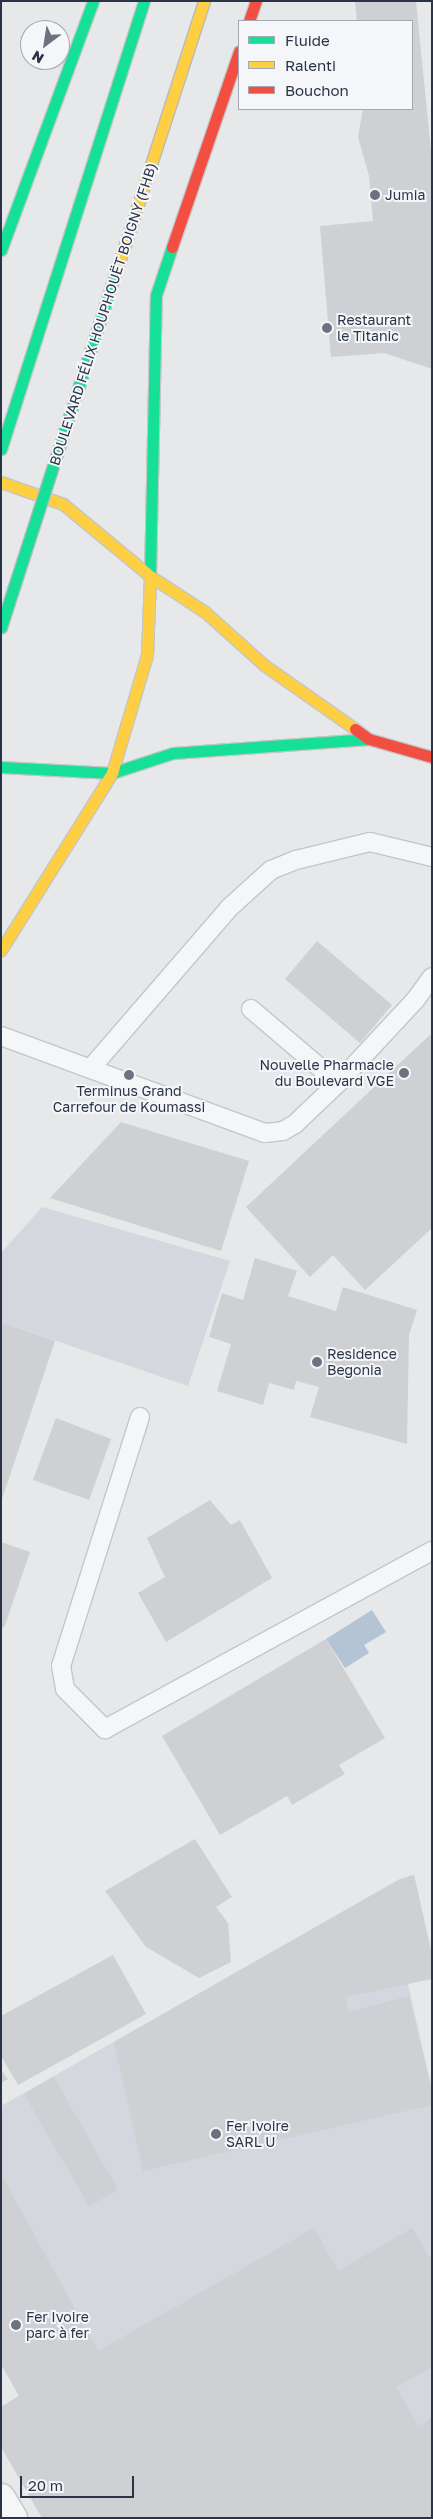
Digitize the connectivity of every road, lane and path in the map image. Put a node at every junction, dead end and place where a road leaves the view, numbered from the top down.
1 (93, 1) edge
2 (144, 1) edge
3 (204, 1) edge
4 (256, 1) edge
5 (249, 20) edge
6 (238, 54) edge
7 (1, 250) edge
8 (1, 449) edge
9 (1, 482) edge
10 (150, 576) junction
11 (1, 627) edge
12 (369, 739) junction
13 (432, 757) edge
14 (1, 767) edge
15 (112, 773) junction
16 (432, 857) edge
17 (1, 950) edge
18 (432, 977) edge
19 (251, 1009) dead end
20 (1, 1036) edge
21 (91, 1068) junction
22 (338, 1083) junction
23 (140, 1417) dead end
24 (432, 1551) edge
25 (1, 2498) edge
26 (13, 2518) edge

1 - 7 main road
2 - 8 main road
3 - 11 main road, BOULEVARD FÉLIX HOUPHOUËT BOIGNY (FHB), bridge
4 - 5 main road
6 - 10 main road
9 - 10 main road
10 - 12 main road
10 - 15 main road
12 - 13 main road
12 - 15 main road
14 - 15 main road
15 - 17 main road
16 - 21 lane
18 - 22 lane
19 - 22 lane
20 - 21 lane
21 - 22 lane
23 - 24 lane
25 - 26 street

